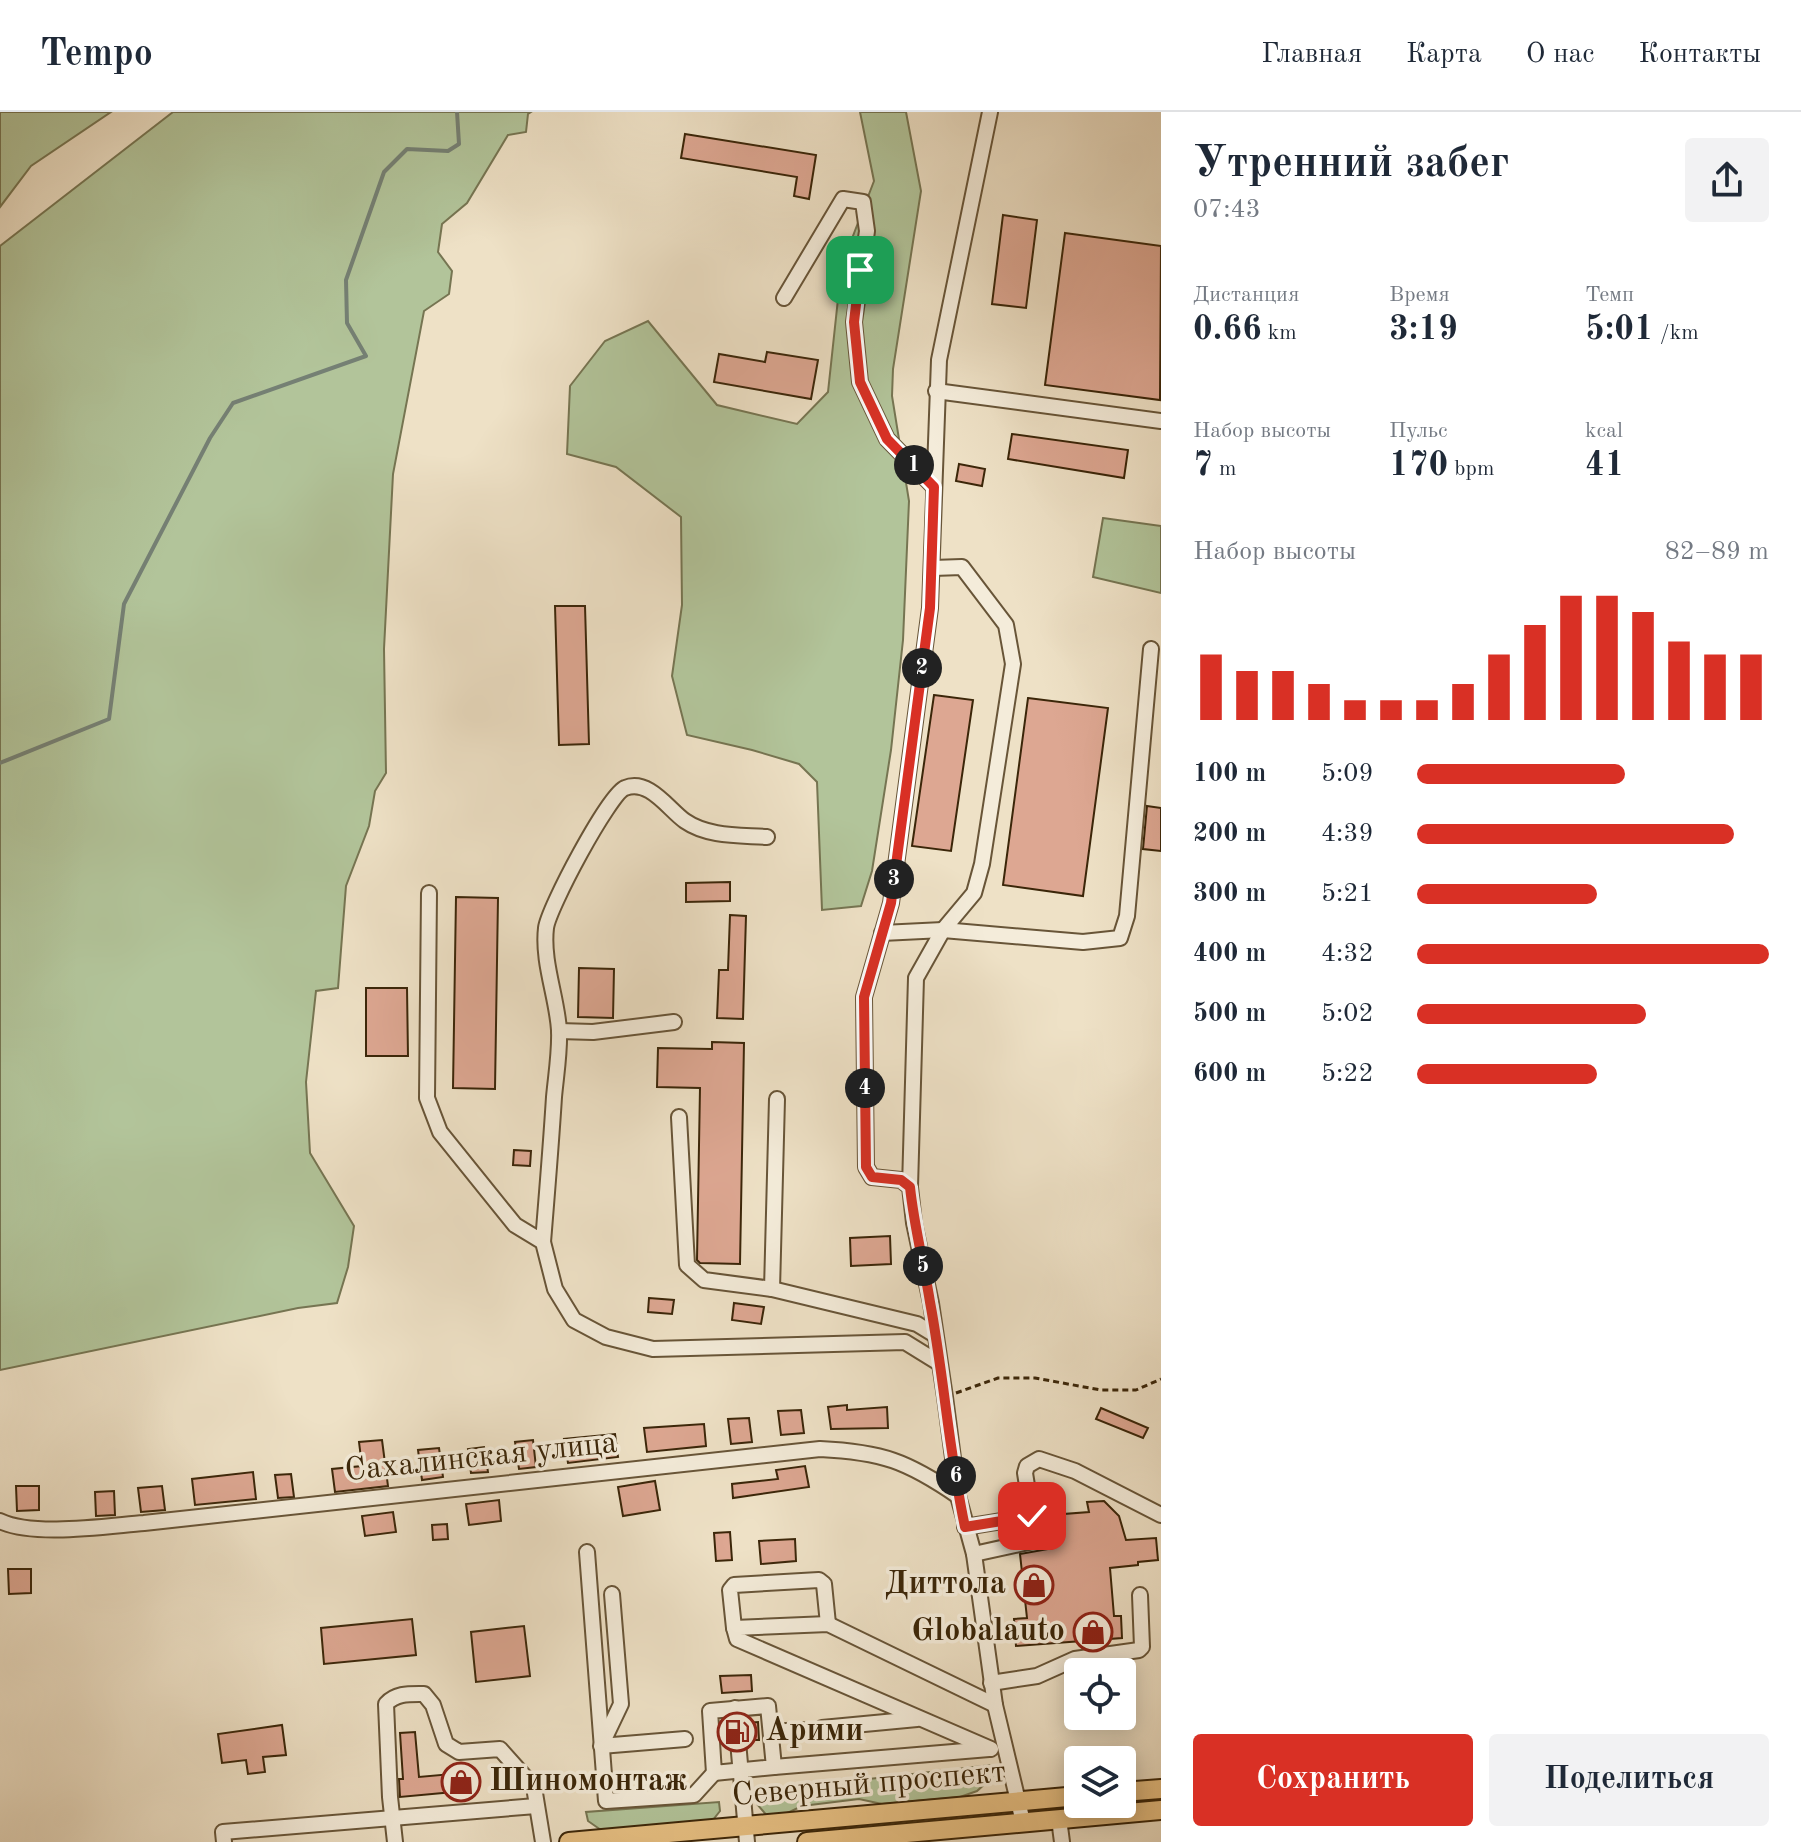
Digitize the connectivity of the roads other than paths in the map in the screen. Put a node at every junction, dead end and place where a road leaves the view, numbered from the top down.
1 (990, 112) edge
2 (784, 298) dead end
3 (936, 391) junction
4 (1161, 421) edge
5 (934, 487) junction
6 (933, 568) junction
7 (1151, 649) dead end
8 (767, 837) dead end
9 (429, 893) dead end
10 (943, 930) junction
11 (882, 933) junction
12 (674, 1022) dead end
13 (559, 1031) junction
14 (777, 1099) dead end
15 (679, 1117) dead end
16 (910, 1187) junction
17 (543, 1242) junction
18 (772, 1289) junction
19 (935, 1335) junction
20 (939, 1363) junction
21 (958, 1496) junction
22 (1161, 1515) edge
23 (1032, 1516) junction
24 (0, 1521) edge
25 (965, 1527) junction
26 (587, 1552) dead end
27 (974, 1554) junction
28 (612, 1594) dead end
29 (1140, 1595) dead end
30 (828, 1624) junction
31 (734, 1628) junction
32 (991, 1683) junction
33 (995, 1705) junction
34 (735, 1708) junction
35 (921, 1719) junction
36 (822, 1728) dead end
37 (802, 1730) dead end
38 (771, 1732) junction
39 (685, 1739) dead end
40 (601, 1746) junction
41 (998, 1748) junction
42 (774, 1767) junction
43 (740, 1770) junction
44 (714, 1773) junction
45 (1161, 1789) edge
46 (1136, 1791) edge
47 (1064, 1797) edge
48 (1020, 1801) junction
49 (536, 1806) junction
50 (1161, 1810) edge
51 (393, 1816) junction
52 (1059, 1819) junction
53 (1023, 1822) junction
54 (747, 1834) edge
55 (224, 1842) edge
56 (395, 1842) edge
57 (543, 1842) edge
58 (569, 1842) edge
59 (807, 1842) edge
60 (1062, 1842) edge

1 - 3 street
2 - 5 street
3 - 4 street
3 - 5 street
5 - 6 street
6 - 10 street
6 - 11 street
7 - 10 street
8 - 13 street
9 - 17 street
10 - 11 street
10 - 16 street
11 - 16 street
12 - 13 street
13 - 17 street
14 - 18 street
15 - 18 street
16 - 19 street
17 - 20 street
18 - 19 street
19 - 20 street
20 - 21 street
21 - 24 street, Сахалинская улица
21 - 25 street
22 - 23 street
23 - 25 street
23 - 27 street
25 - 27 street
26 - 40 street
27 - 32 street
28 - 40 street
29 - 32 street
30 - 31 street
30 - 31 street
30 - 33 street
31 - 35 street
32 - 33 street
33 - 41 street
34 - 38 street
34 - 43 street
34 - 44 street
35 - 36 street
35 - 41 street
37 - 38 street
38 - 42 street
39 - 40 street
40 - 44 street
41 - 42 street
41 - 48 street
42 - 43 street
43 - 44 street
43 - 54 street
45 - 46 main road
47 - 48 main road, Северный проспект
48 - 53 street
48 - 54 main road, Северный проспект
49 - 51 street
49 - 51 street
49 - 57 street
50 - 52 main road, Северный проспект
51 - 55 street
51 - 56 street
52 - 53 main road, Северный проспект
52 - 60 street
53 - 59 main road, Северный проспект
54 - 58 main road, Северный проспект

